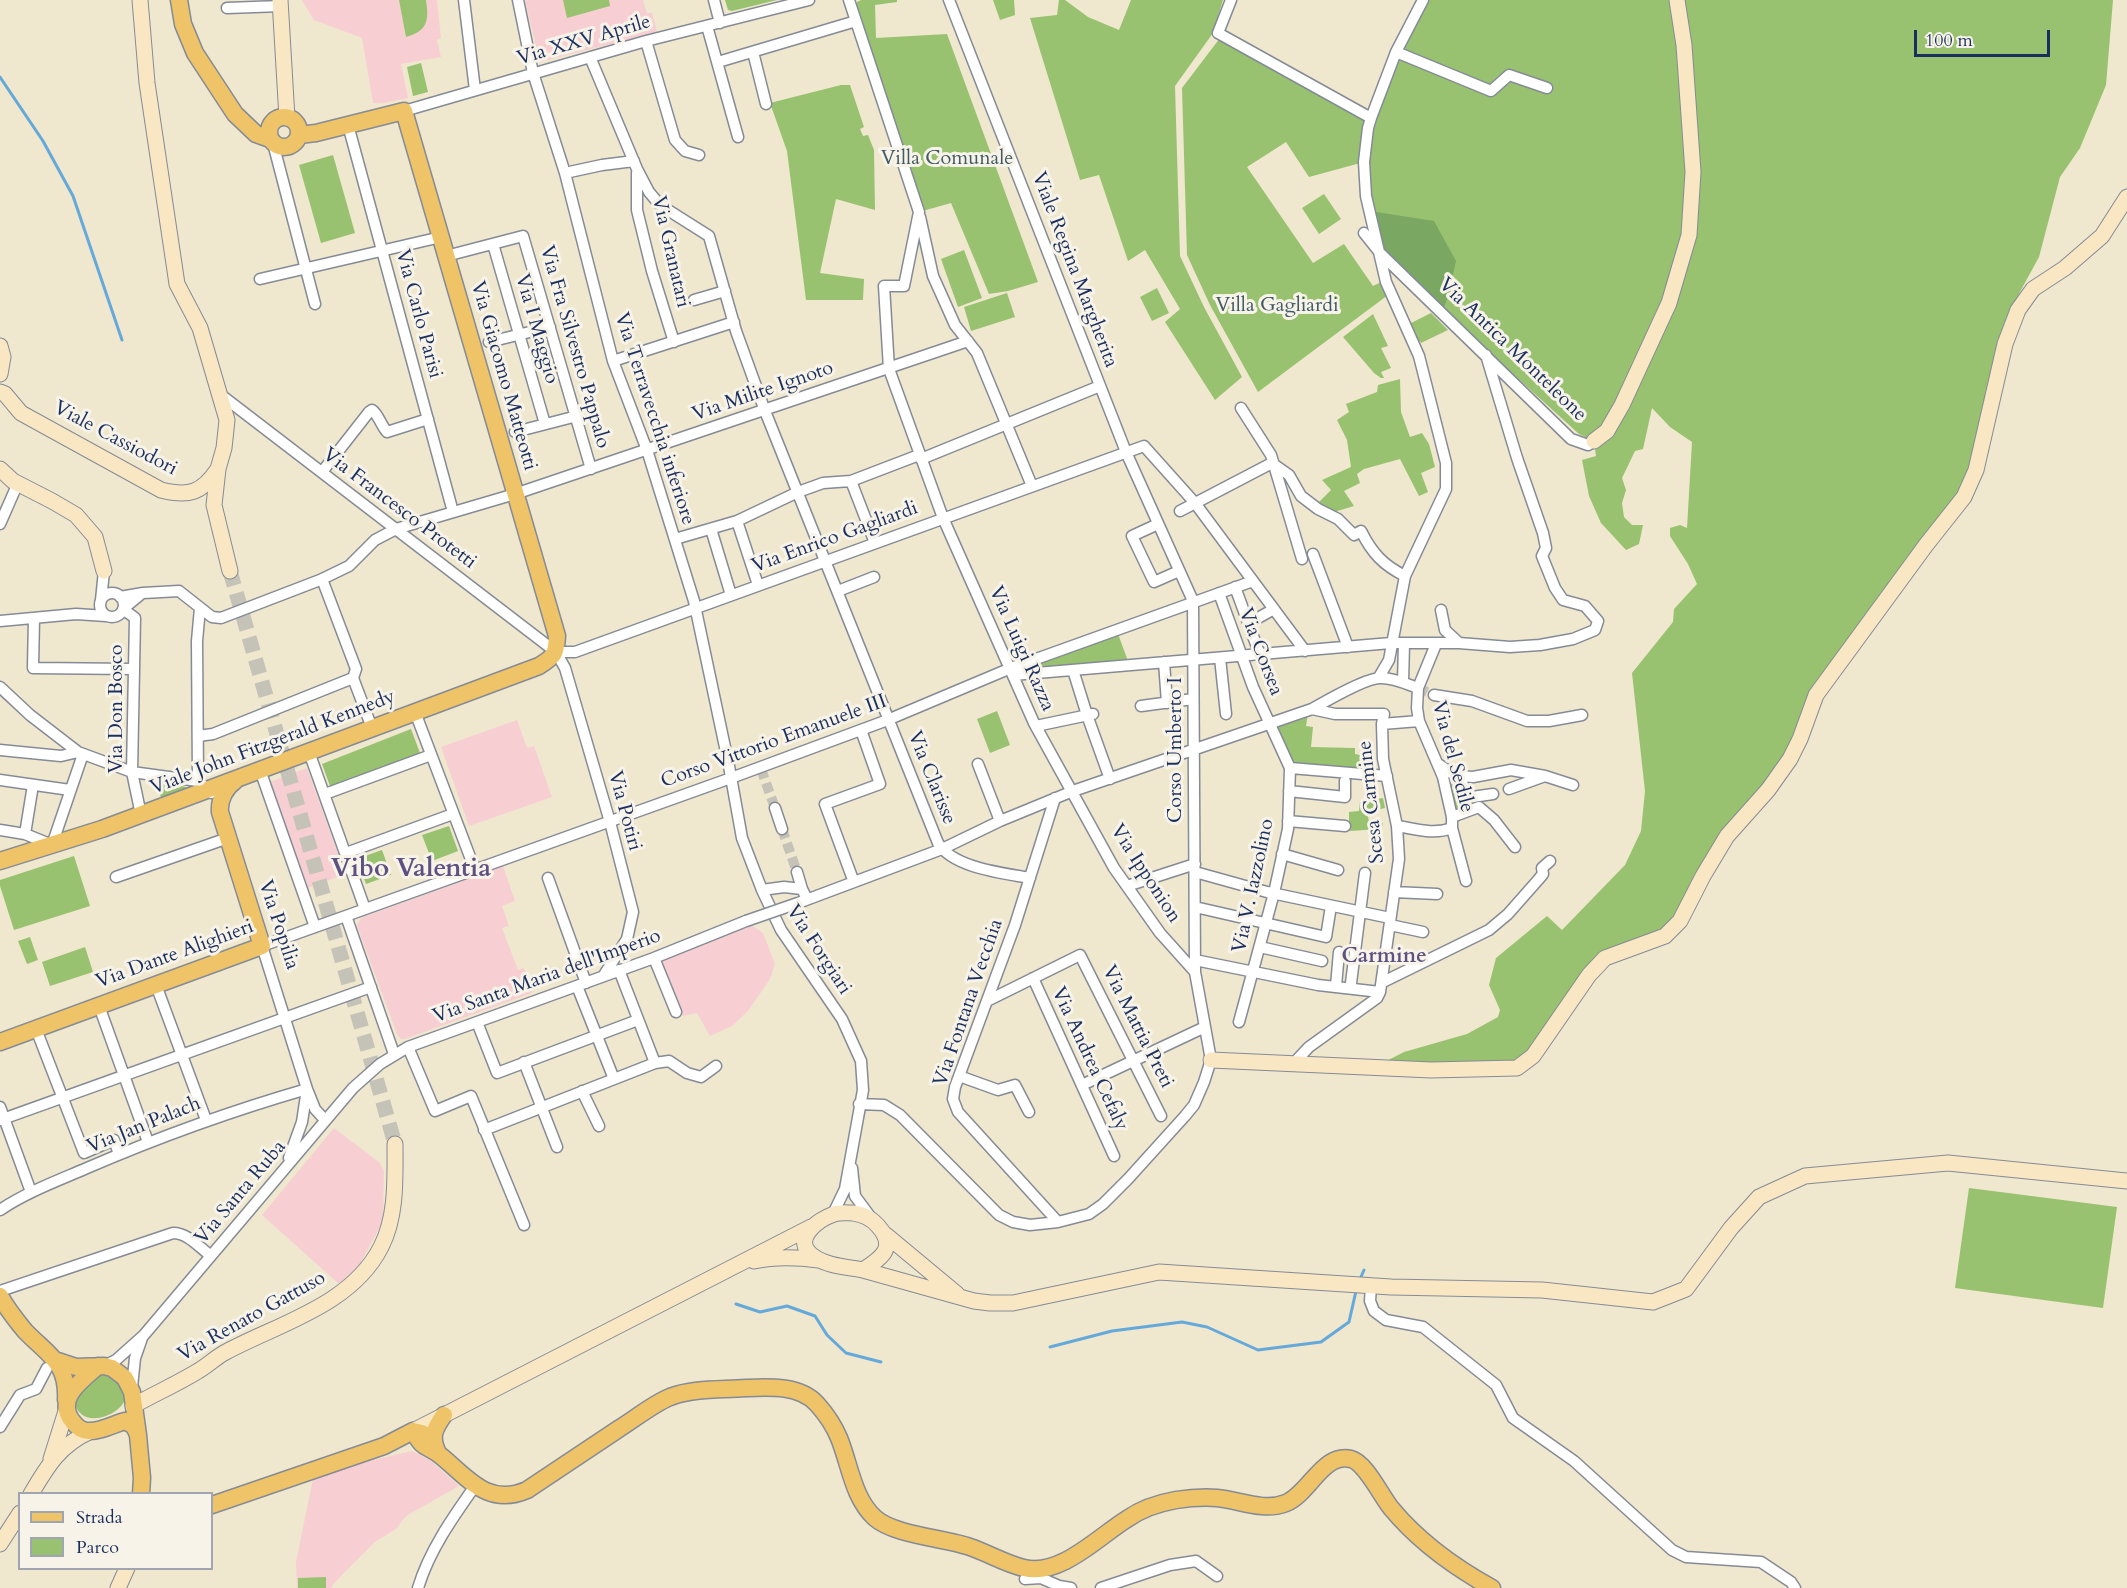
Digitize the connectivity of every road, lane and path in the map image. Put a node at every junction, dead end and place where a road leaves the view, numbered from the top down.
1 (140, 0) edge
2 (179, 0) edge
3 (464, 0) edge
4 (518, 0) edge
5 (714, 0) edge
6 (809, 0) edge
7 (849, 0) edge
8 (949, 0) edge
9 (1231, 0) edge
10 (1423, 0) edge
11 (1677, 0) edge
12 (280, 3) edge
13 (226, 8) dead end
14 (856, 21) junction
15 (720, 23) junction
16 (707, 26) junction
17 (646, 41) junction
18 (753, 52) junction
19 (1396, 52) junction
20 (590, 57) junction
21 (718, 62) junction
22 (534, 73) junction
23 (1547, 88) dead end
24 (475, 90) junction
25 (766, 104) dead end
26 (404, 111) junction
27 (287, 118) junction
28 (1371, 118) junction
29 (348, 125) junction
30 (299, 135) junction
31 (738, 137) dead end
32 (272, 141) junction
33 (699, 155) dead end
34 (635, 165) junction
35 (565, 173) junction
36 (2127, 197) edge
37 (919, 212) junction
38 (1364, 233) dead end
39 (441, 237) junction
40 (493, 244) junction
41 (382, 251) junction
42 (1380, 253) junction
43 (446, 256) junction
44 (306, 268) junction
45 (260, 279) dead end
46 (725, 291) junction
47 (694, 300) dead end
48 (315, 304) dead end
49 (734, 322) junction
50 (550, 327) junction
51 (519, 334) junction
52 (968, 341) junction
53 (489, 342) dead end
54 (674, 342) junction
55 (0, 346) edge
56 (1486, 356) junction
57 (613, 362) junction
58 (889, 369) junction
59 (1100, 386) junction
60 (2, 394) edge
61 (221, 395) junction
62 (1241, 408) dead end
63 (765, 411) junction
64 (577, 416) junction
65 (428, 419) junction
66 (545, 424) junction
67 (1007, 424) junction
68 (515, 432) dead end
69 (1594, 441) joint
70 (646, 450) junction
71 (1126, 452) junction
72 (920, 457) junction
73 (1272, 463) junction
74 (0, 469) edge
75 (218, 469) junction
76 (591, 469) junction
77 (321, 472) junction
78 (851, 481) junction
79 (18, 483) junction
80 (1032, 486) junction
81 (195, 491) junction
82 (798, 492) junction
83 (515, 494) junction
84 (1195, 503) junction
85 (214, 505) junction
86 (1180, 511) dead end
87 (453, 512) junction
88 (943, 518) junction
89 (737, 521) junction
90 (0, 524) edge
91 (1158, 524) junction
92 (396, 529) junction
93 (711, 529) junction
94 (675, 539) junction
95 (875, 543) junction
96 (1313, 554) dead end
97 (1302, 559) dead end
98 (825, 561) junction
99 (104, 571) junction
100 (230, 571) tunnel mouth
101 (1179, 571) junction
102 (1405, 576) junction
103 (874, 577) dead end
104 (322, 579) junction
105 (1253, 581) junction
106 (758, 585) junction
107 (1235, 587) junction
108 (838, 591) junction
109 (142, 593) junction
110 (1219, 593) junction
111 (731, 595) junction
112 (119, 596) junction
113 (101, 601) junction
114 (1193, 601) junction
115 (200, 608) junction
116 (695, 608) junction
117 (123, 609) junction
118 (1274, 609) junction
119 (1441, 610) dead end
120 (76, 614) junction
121 (106, 616) junction
122 (34, 618) junction
123 (0, 621) edge
124 (1249, 623) junction
125 (1390, 643) junction
126 (1404, 644) junction
127 (1436, 644) junction
128 (1459, 644) junction
129 (1348, 647) junction
130 (1305, 651) junction
131 (556, 652) junction
132 (1260, 654) junction
133 (1242, 656) junction
134 (1220, 658) junction
135 (1193, 660) junction
136 (1164, 662) junction
137 (134, 669) junction
138 (1073, 670) junction
139 (1012, 671) junction
140 (1379, 677) junction
141 (353, 678) junction
142 (1402, 682) junction
143 (0, 687) edge
144 (1418, 688) junction
145 (1434, 695) tunnel mouth
146 (1194, 699) junction
147 (1167, 703) junction
148 (1141, 706) dead end
149 (1312, 709) junction
150 (415, 712) junction
151 (1226, 714) dead end
152 (1090, 715) junction
153 (1582, 715) dead end
154 (888, 719) junction
155 (1383, 719) junction
156 (1419, 721) junction
157 (1269, 724) junction
158 (1036, 726) junction
159 (372, 728) junction
160 (861, 730) junction
161 (198, 736) junction
162 (0, 750) edge
163 (1195, 751) junction
164 (309, 752) junction
165 (81, 753) junction
166 (431, 755) junction
167 (978, 764) dead end
168 (1437, 764) junction
169 (1290, 768) junction
170 (260, 770) junction
171 (132, 772) junction
172 (1387, 776) junction
173 (1456, 776) junction
174 (1545, 776) junction
175 (731, 778) junction
176 (238, 779) junction
177 (1110, 779) junction
178 (0, 780) edge
179 (1345, 781) dead end
180 (33, 785) junction
181 (204, 785) junction
182 (1573, 785) dead end
183 (1509, 789) dead end
184 (69, 790) junction
185 (1073, 791) junction
186 (1289, 791) junction
187 (324, 794) junction
188 (1493, 794) dead end
189 (190, 796) junction
190 (1056, 798) junction
191 (775, 808) tunnel mouth
192 (218, 809) junction
193 (453, 814) junction
194 (141, 815) junction
195 (1000, 821) junction
196 (1288, 821) junction
197 (610, 822) junction
198 (1452, 823) junction
199 (1345, 826) dead end
200 (1397, 826) junction
201 (782, 829) tunnel mouth
202 (0, 830) edge
203 (25, 834) junction
204 (228, 838) junction
205 (52, 845) junction
206 (1515, 847) dead end
207 (942, 849) junction
208 (346, 853) junction
209 (1282, 854) junction
210 (0, 861) edge
211 (1550, 861) dead end
212 (473, 865) junction
213 (1195, 868) junction
214 (1338, 870) dead end
215 (796, 872) tunnel mouth
216 (1365, 873) dead end
217 (116, 877) dead end
218 (852, 877) dead end
219 (548, 878) dead end
220 (1030, 878) junction
221 (1466, 881) dead end
222 (1127, 886) junction
223 (762, 890) junction
224 (1394, 892) junction
225 (1274, 893) junction
226 (1437, 894) dead end
227 (802, 897) junction
228 (1331, 906) junction
229 (1195, 907) junction
230 (365, 909) junction
231 (1360, 912) junction
232 (346, 916) junction
233 (1390, 921) junction
234 (1267, 923) junction
235 (315, 927) junction
236 (1423, 932) dead end
237 (262, 946) junction
238 (1260, 947) junction
239 (1339, 952) dead end
240 (654, 958) junction
241 (1195, 960) junction
242 (1322, 962) dead end
243 (620, 970) junction
244 (1254, 971) junction
245 (1195, 972) junction
246 (604, 976) junction
247 (1033, 978) junction
248 (1352, 983) dead end
249 (581, 984) junction
250 (156, 985) junction
251 (1336, 986) junction
252 (371, 987) junction
253 (1382, 987) junction
254 (987, 1001) junction
255 (99, 1006) junction
256 (676, 1012) dead end
257 (286, 1017) junction
258 (638, 1020) junction
259 (477, 1022) junction
260 (1239, 1022) dead end
261 (1205, 1027) junction
262 (36, 1029) junction
263 (597, 1035) junction
264 (0, 1042) edge
265 (408, 1047) junction
266 (394, 1054) junction
267 (182, 1055) junction
268 (1210, 1060) junction
269 (1134, 1061) junction
270 (524, 1062) junction
271 (655, 1063) junction
272 (1294, 1063) junction
273 (716, 1066) dead end
274 (366, 1075) joint
275 (124, 1076) junction
276 (959, 1076) junction
277 (614, 1079) junction
278 (1082, 1085) junction
279 (307, 1089) junction
280 (582, 1091) junction
281 (62, 1098) junction
282 (859, 1104) junction
283 (0, 1107) edge
284 (541, 1107) junction
285 (1029, 1112) dead end
286 (1161, 1116) dead end
287 (2, 1120) edge
288 (206, 1120) junction
289 (326, 1120) junction
290 (599, 1126) dead end
291 (484, 1130) junction
292 (148, 1142) junction
293 (394, 1144) tunnel mouth
294 (557, 1147) dead end
295 (850, 1152) junction
296 (119, 1154) junction
297 (1113, 1155) dead end
298 (279, 1175) junction
299 (2127, 1181) edge
300 (32, 1192) junction
301 (0, 1210) edge
302 (831, 1216) junction
303 (872, 1219) junction
304 (1058, 1222) junction
305 (524, 1225) dead end
306 (811, 1227) junction
307 (886, 1235) junction
308 (211, 1256) junction
309 (820, 1260) junction
310 (736, 1265) junction
311 (863, 1270) junction
312 (1371, 1286) junction
313 (0, 1291) edge
314 (0, 1296) edge
315 (960, 1296) junction
316 (144, 1335) junction
317 (53, 1365) junction
318 (101, 1366) junction
319 (132, 1399) junction
320 (66, 1407) junction
321 (444, 1415) junction
322 (108, 1426) junction
323 (0, 1427) edge
324 (91, 1431) junction
325 (413, 1431) junction
326 (138, 1435) junction
327 (387, 1444) junction
328 (432, 1449) junction
329 (50, 1462) junction
330 (475, 1486) junction
331 (144, 1488) edge
332 (32, 1492) edge
333 (213, 1505) edge
334 (18, 1516) edge
335 (0, 1545) edge
336 (127, 1570) edge
337 (1217, 1576) dead end
338 (1026, 1578) edge
339 (118, 1588) edge
340 (418, 1588) edge
341 (1071, 1588) edge
342 (1101, 1588) edge
343 (1492, 1588) edge
344 (1795, 1588) edge

1 - 61 street
2 - 32 main road
3 - 24 street
4 - 22 street, Via Terravecchia inferiore
5 - 15 street
6 - 15 street, Via XXV Aprile
7 - 14 street
8 - 59 street, Viale Regina Margherita
9 - 28 street
10 - 19 street
11 - 69 street, Via Antica Monteleone
12 - 13 street
12 - 27 street
14 - 18 street
14 - 37 street
15 - 16 street, Via XXV Aprile
16 - 17 street, Via XXV Aprile
16 - 21 street
17 - 20 street, Via XXV Aprile
17 - 33 street
18 - 21 street
18 - 25 street
19 - 23 street
19 - 28 street
20 - 22 street, Via XXV Aprile
20 - 34 street, Via Clarisse
21 - 31 street
22 - 24 street, Via XXV Aprile
22 - 35 street, Via Terravecchia inferiore
24 - 26 street, Via XXV Aprile
26 - 29 main road
26 - 39 main road, Via Giacomo Matteotti
27 - 30 main road
27 - 32 main road
28 - 42 street
29 - 30 main road
29 - 41 street, Via Carlo Parisi
30 - 32 main road
32 - 44 street
34 - 35 street
34 - 46 street, Via Clarisse
34 - 54 street, Via Granatari
35 - 57 street, Via Terravecchia inferiore
36 - 272 street
37 - 52 street
37 - 58 street, Via Luigi Razza
38 - 42 street, Via Antica Monteleone
39 - 41 street
39 - 43 main road, Via Giacomo Matteotti
40 - 43 street
40 - 50 street, Via Fra Silvestro Pappalo
40 - 51 street, Via I Maggio
41 - 44 street
41 - 65 street, Via Carlo Parisi
42 - 56 street, Via Antica Monteleone
42 - 102 street
43 - 83 main road, Via Giacomo Matteotti
44 - 45 street
44 - 48 street
46 - 47 street
46 - 49 street, Via Clarisse
49 - 54 street
49 - 63 street, Via Clarisse
50 - 51 street
50 - 64 street, Via Fra Silvestro Pappalo
51 - 53 street
51 - 66 street, Via I Maggio
52 - 58 street, Via Milite Ignoto
52 - 67 street
54 - 57 street
55 - 60 street
56 - 69 street, Via Antica Monteleone
56 - 128 street
57 - 70 street, Via Terravecchia inferiore
58 - 63 street, Via Milite Ignoto
58 - 72 street, Via Luigi Razza
59 - 67 street
59 - 71 street, Viale Regina Margherita
60 - 81 street, Viale Cassiodori
61 - 75 street
61 - 77 street, Via Francesco Protetti
62 - 73 street
63 - 70 street, Via Milite Ignoto
63 - 82 street, Via Clarisse
64 - 66 street
64 - 76 street, Via Fra Silvestro Pappalo
65 - 77 street
65 - 87 street, Via Carlo Parisi
66 - 68 street
67 - 72 street
67 - 80 street
70 - 76 street, Via Milite Ignoto
70 - 94 street, Via Terravecchia inferiore
71 - 80 street, Via Enrico Gagliardi
71 - 84 street, Via Enrico Gagliardi
71 - 91 street, Corso Umberto I
72 - 78 street
72 - 88 street, Via Luigi Razza
73 - 84 street
73 - 97 street
73 - 102 street
74 - 79 street
75 - 81 street, Viale Cassiodori
75 - 85 street
76 - 83 street, Via Milite Ignoto
77 - 92 street, Via Francesco Protetti
78 - 82 street
78 - 95 street
79 - 90 street
79 - 99 street
80 - 88 street, Via Enrico Gagliardi
81 - 85 street
82 - 89 street
82 - 98 street, Via Clarisse
83 - 87 street, Via Milite Ignoto
83 - 131 main road, Via Giacomo Matteotti
84 - 86 street
84 - 105 street
85 - 100 street
87 - 92 street, Via Milite Ignoto
88 - 95 street, Via Enrico Gagliardi
88 - 139 street, Via Luigi Razza
89 - 93 street
89 - 106 street
91 - 101 street, Corso Umberto I
91 - 101 street
92 - 104 street, Via Milite Ignoto
92 - 131 street, Via Francesco Protetti
93 - 94 street
93 - 111 street
94 - 116 street, Via Terravecchia inferiore
95 - 98 street, Via Enrico Gagliardi
96 - 129 street
98 - 106 street, Via Enrico Gagliardi
98 - 108 street, Via Clarisse
99 - 112 street
99 - 113 street
101 - 114 street, Corso Umberto I
102 - 125 street
103 - 108 street
104 - 115 street, Via Milite Ignoto
104 - 141 street
105 - 107 street, Corso Vittorio Emanuele III
105 - 118 street
106 - 111 street, Via Enrico Gagliardi
107 - 110 street, Corso Vittorio Emanuele III
107 - 124 street
108 - 154 street, Via Clarisse
109 - 112 street, Via Milite Ignoto
109 - 115 street, Via Milite Ignoto
109 - 117 street
110 - 114 street, Corso Vittorio Emanuele III
110 - 133 street, Via Corsea
111 - 116 street, Via Enrico Gagliardi
112 - 113 street
112 - 117 street
113 - 120 street
113 - 121 street
114 - 135 street, Corso Umberto I
114 - 139 street, Corso Vittorio Emanuele III
115 - 161 street
116 - 131 street, Via Enrico Gagliardi
116 - 175 street, Via Terravecchia inferiore
117 - 121 street
117 - 137 street, Via Don Bosco
118 - 124 street
118 - 130 street
119 - 128 street
120 - 121 street
120 - 122 street
122 - 123 street
122 - 137 street
124 - 132 street
125 - 126 street
125 - 129 street
125 - 140 street
126 - 127 street
126 - 142 street
127 - 128 street
127 - 144 street, Via del Sedile
129 - 130 street
130 - 132 street
131 - 150 main road, Viale John Fitzgerald Kennedy
131 - 197 street, Via Potiri
132 - 133 street
133 - 134 street
133 - 157 street, Via Corsea
134 - 135 street
134 - 151 street
135 - 136 street
135 - 146 street, Corso Umberto I
136 - 138 street
136 - 147 street
137 - 171 street, Via Don Bosco
138 - 139 street
138 - 152 street
139 - 154 street, Corso Vittorio Emanuele III
139 - 158 street, Via Luigi Razza
140 - 142 street
140 - 149 street, Via Santa Maria dell'Imperio
141 - 159 street
141 - 161 street
142 - 144 street
143 - 165 street
144 - 156 street, Via del Sedile
145 - 153 street
146 - 147 street
146 - 163 street, Corso Umberto I
147 - 148 street
149 - 155 street
149 - 157 street, Via Santa Maria dell'Imperio
150 - 159 main road, Viale John Fitzgerald Kennedy
150 - 166 street
152 - 158 street
152 - 177 street
154 - 160 street, Corso Vittorio Emanuele III
154 - 207 street, Via Clarisse
155 - 156 street
155 - 172 street, Scesa Carmine
156 - 168 street, Via del Sedile
157 - 163 street, Via Santa Maria dell'Imperio
157 - 169 street, Via V. Iazzolino
158 - 185 street, Via Luigi Razza
159 - 164 main road, Viale John Fitzgerald Kennedy
160 - 175 street, Corso Vittorio Emanuele III
160 - 218 street
161 - 181 street
162 - 165 street
163 - 177 street, Via Santa Maria dell'Imperio
163 - 213 street, Corso Umberto I
164 - 170 main road, Viale John Fitzgerald Kennedy
164 - 187 street
165 - 171 street
165 - 184 street
166 - 187 street
166 - 193 street
167 - 195 street
168 - 173 street
168 - 198 street, Via del Sedile
169 - 172 street
169 - 186 street, Via V. Iazzolino
170 - 176 main road, Viale John Fitzgerald Kennedy
170 - 235 street
171 - 181 street
171 - 194 street, Via Don Bosco
172 - 200 street, Scesa Carmine
173 - 174 street
173 - 188 street
174 - 182 street
174 - 183 street
175 - 197 street, Corso Vittorio Emanuele III
175 - 223 street, Via Forgiari
176 - 181 main road, Viale John Fitzgerald Kennedy
176 - 192 main road
177 - 185 street, Via Santa Maria dell'Imperio
178 - 180 street
179 - 186 street
180 - 184 street
180 - 203 street
181 - 189 main road, Viale John Fitzgerald Kennedy
181 - 192 street
184 - 205 street
185 - 190 street, Via Santa Maria dell'Imperio
185 - 222 street, Via Ipponion
186 - 196 street, Via V. Iazzolino
187 - 208 street
189 - 192 street
189 - 194 main road, Viale John Fitzgerald Kennedy
190 - 195 street, Via Santa Maria dell'Imperio
190 - 220 street, Via Fontana Vecchia
191 - 201 street
192 - 204 main road, Via Popilia
193 - 208 street
193 - 212 street
194 - 205 main road, Viale John Fitzgerald Kennedy
195 - 207 street, Via Santa Maria dell'Imperio
196 - 199 street
196 - 209 street, Via V. Iazzolino
197 - 212 street, Corso Vittorio Emanuele III
197 - 246 street, Via Potiri
198 - 200 street
198 - 206 street
198 - 221 street, Via del Sedile
200 - 224 street, Scesa Carmine
202 - 203 street
203 - 205 street
204 - 217 street
204 - 237 main road, Via Popilia
205 - 210 main road, Viale John Fitzgerald Kennedy
207 - 220 street
207 - 227 street, Via Santa Maria dell'Imperio
208 - 230 street
209 - 214 street
209 - 225 street, Via V. Iazzolino
211 - 253 street
212 - 230 street, Corso Vittorio Emanuele III
213 - 222 street
213 - 225 street
213 - 229 street, Corso Umberto I
215 - 227 street
216 - 231 street
219 - 249 street
220 - 254 street, Via Fontana Vecchia
222 - 245 street, Via Ipponion
223 - 227 street
223 - 282 street, Via Forgiari
224 - 226 street
224 - 233 street, Scesa Carmine
225 - 228 street
225 - 234 street, Via V. Iazzolino
227 - 240 street, Via Santa Maria dell'Imperio, bridge
228 - 231 street
228 - 234 street
229 - 234 street
229 - 241 street, Corso Umberto I
230 - 232 street, Via Dante Alighieri
231 - 233 street
231 - 248 street
232 - 235 street, Via Dante Alighieri
232 - 252 street
233 - 236 street
233 - 253 street, Scesa Carmine
234 - 238 street, Via V. Iazzolino
235 - 237 street, Via Dante Alighieri
237 - 250 main road, Via Dante Alighieri
237 - 257 street, Via Popilia
238 - 242 street
238 - 244 street, Via V. Iazzolino
239 - 251 street
240 - 243 street, Via Santa Maria dell'Imperio
240 - 256 street
241 - 244 street
241 - 245 street, Corso Umberto I
243 - 246 street, Via Santa Maria dell'Imperio
243 - 258 street
244 - 251 street
244 - 260 street, Via V. Iazzolino
245 - 261 street, Corso Umberto I
246 - 249 street, Via Santa Maria dell'Imperio
247 - 254 street
247 - 269 street, Via Mattia Preti
247 - 278 street, Via Andrea Cefaly
249 - 259 street, Via Santa Maria dell'Imperio
249 - 263 street
250 - 255 main road, Via Dante Alighieri
250 - 267 street
251 - 253 street
252 - 257 street
252 - 266 street
253 - 272 street
254 - 276 street, Via Fontana Vecchia
255 - 262 main road, Via Dante Alighieri
255 - 275 street
257 - 267 street
257 - 279 street, Via Popilia
258 - 263 street
258 - 271 street
259 - 265 street, Via Santa Maria dell'Imperio
259 - 270 street
261 - 268 street, Corso Umberto I
261 - 269 street
262 - 264 main road, Via Dante Alighieri
262 - 281 street
263 - 270 street
263 - 277 street
265 - 266 street, Via Santa Maria dell'Imperio
265 - 291 street
266 - 274 street, Via Santa Maria dell'Imperio
267 - 275 street
267 - 288 street
268 - 272 street
268 - 304 street
269 - 278 street
269 - 286 street, Via Mattia Preti
270 - 284 street
271 - 273 street
271 - 277 street
274 - 289 street, Via Santa Ruba
275 - 281 street
275 - 292 street
276 - 285 street
276 - 304 street, Via Fontana Vecchia
277 - 280 street
278 - 297 street, Via Andrea Cefaly
279 - 288 street, Via Jan Palach
279 - 289 street
279 - 298 street
280 - 284 street
280 - 290 street
281 - 287 street
281 - 296 street
282 - 295 street, Via Forgiari
282 - 304 street
283 - 287 street
284 - 291 street
284 - 294 street
287 - 300 street
288 - 292 street, Via Jan Palach
289 - 298 street, Via Santa Ruba
291 - 305 street
292 - 296 street, Via Jan Palach
293 - 319 street, Via Renato Gattuso
295 - 302 street
295 - 303 street
296 - 300 street, Via Jan Palach
298 - 308 street, Via Santa Ruba
299 - 312 street
300 - 301 street, Via Jan Palach
302 - 303 street
302 - 306 street
303 - 307 street
306 - 309 street
306 - 310 street
307 - 311 street
307 - 315 street
308 - 313 street
308 - 316 street, Via Santa Ruba
309 - 310 street
309 - 311 street
310 - 321 street
311 - 315 street
312 - 315 street
312 - 344 street
314 - 317 main road
316 - 318 street, Via Santa Ruba
316 - 319 street, Via Santa Ruba
317 - 318 main road
317 - 320 main road
317 - 323 street
318 - 319 main road
318 - 320 main road
319 - 322 main road
319 - 326 main road
320 - 324 main road
320 - 329 street
321 - 325 street
321 - 328 main road
322 - 324 main road
322 - 326 main road
324 - 329 street
325 - 327 main road
325 - 328 main road
326 - 331 main road
327 - 328 main road
327 - 333 main road
328 - 330 main road
329 - 332 street
330 - 338 main road
330 - 340 street
334 - 335 street
336 - 339 street
337 - 342 street
338 - 341 street
338 - 343 main road

